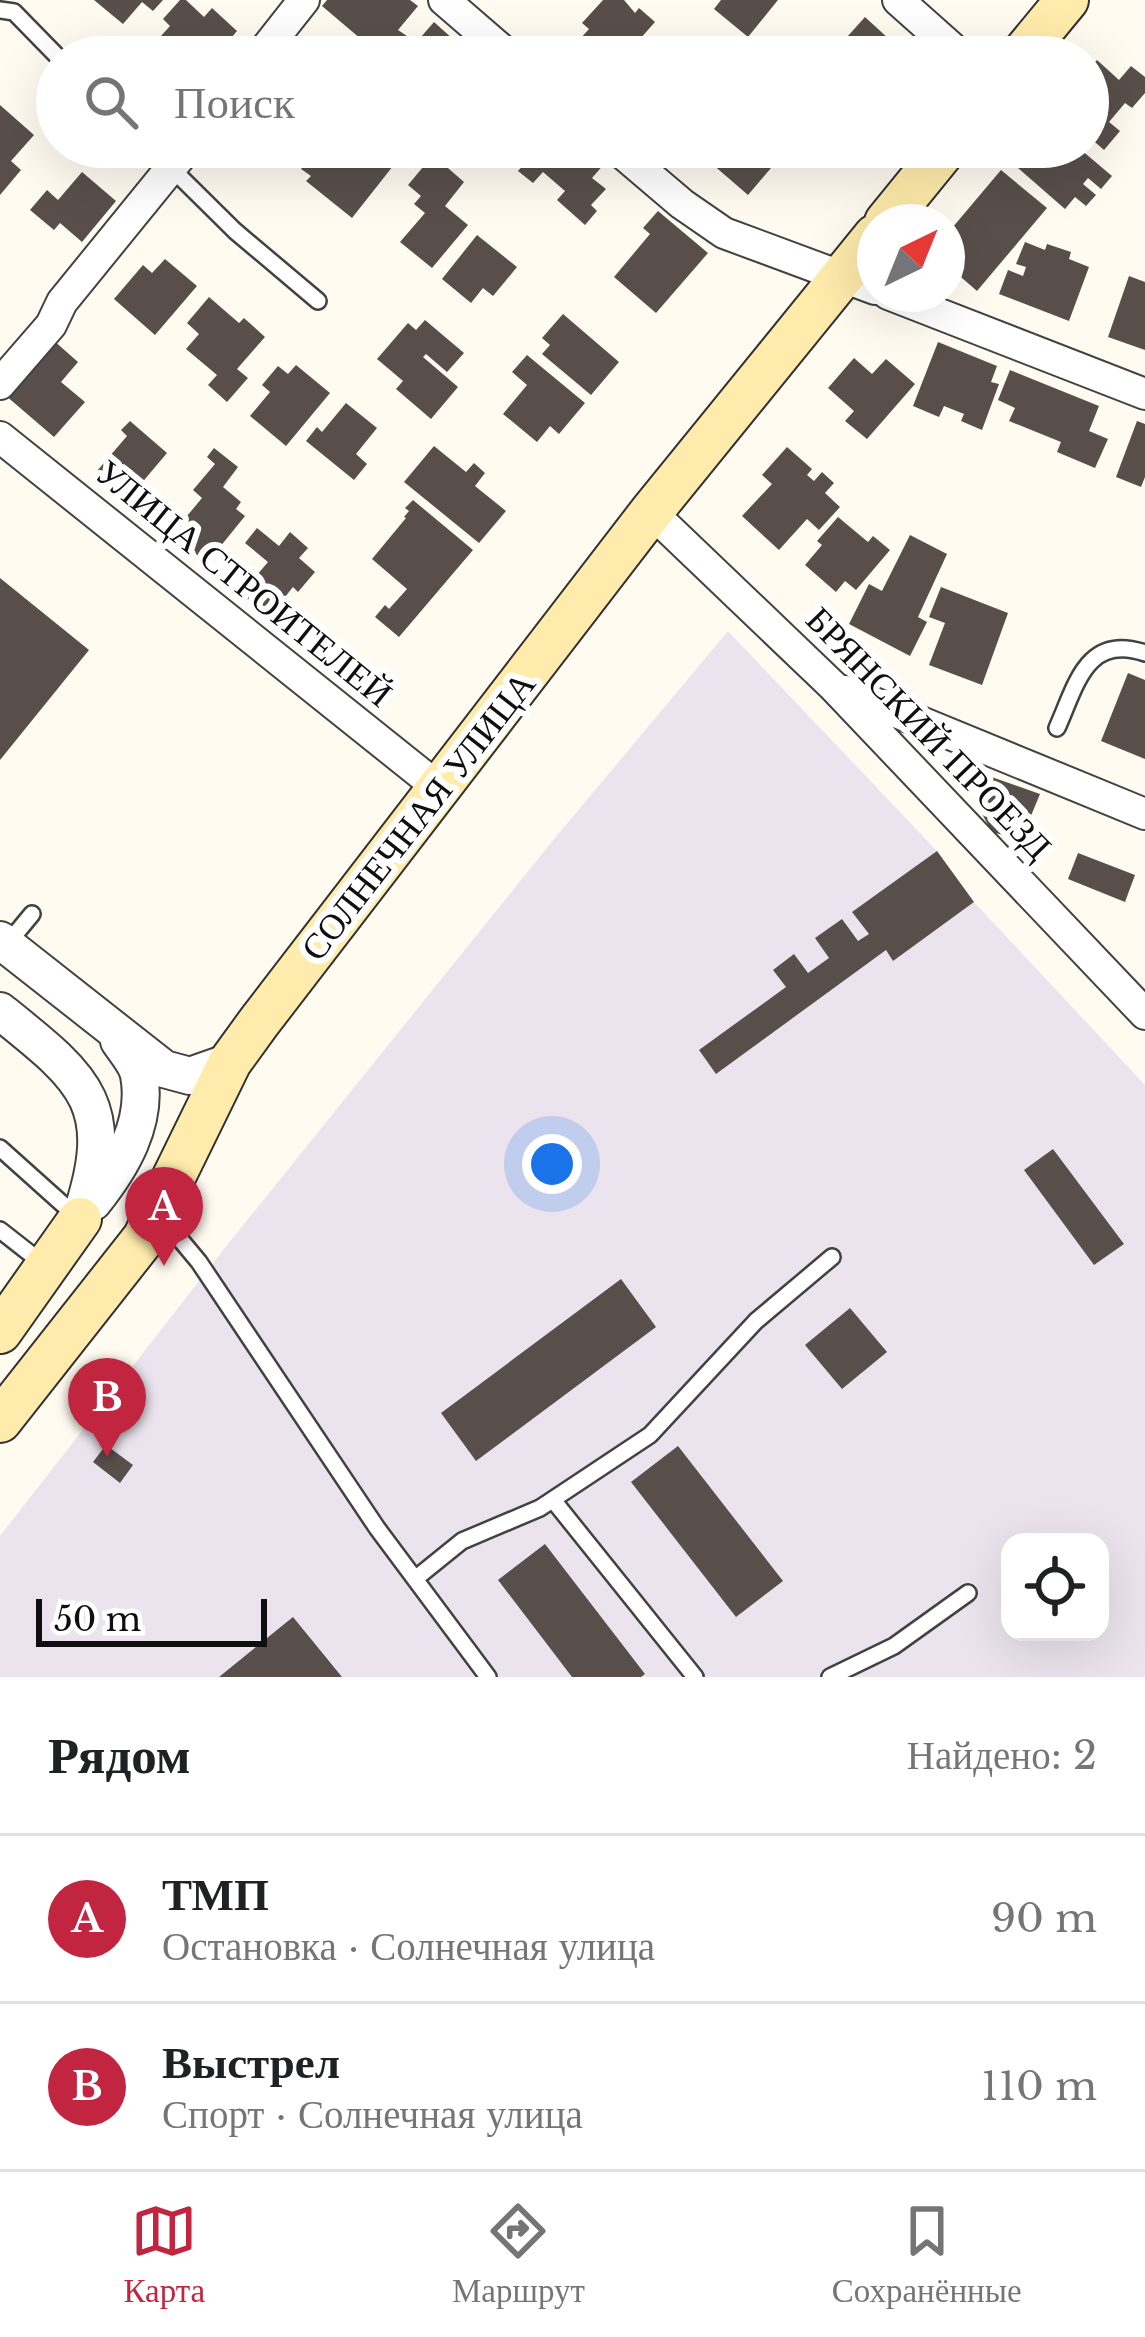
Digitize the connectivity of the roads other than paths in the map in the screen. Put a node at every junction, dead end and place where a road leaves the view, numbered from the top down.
1 (304, 0) edge
2 (444, 0) edge
3 (898, 0) edge
4 (1066, 0) edge
5 (0, 10) edge
6 (37, 36) edge
7 (276, 36) edge
8 (486, 36) edge
9 (938, 36) edge
10 (1037, 36) edge
11 (160, 168) edge
12 (182, 168) edge
13 (639, 168) edge
14 (930, 168) edge
15 (901, 204) edge
16 (857, 281) edge
17 (857, 284) edge
18 (318, 301) dead end
19 (934, 312) edge
20 (0, 384) edge
21 (1145, 394) edge
22 (0, 436) edge
23 (651, 512) junction
24 (1145, 652) edge
25 (833, 686) junction
26 (1058, 728) dead end
27 (440, 789) junction
28 (1145, 814) edge
29 (32, 914) dead end
30 (3, 943) edge
31 (0, 1011) edge
32 (1145, 1014) edge
33 (112, 1030) junction
34 (230, 1062) junction
35 (0, 1148) edge
36 (157, 1212) junction
37 (80, 1219) junction
38 (0, 1230) edge
39 (832, 1257) dead end
40 (48, 1268) junction
41 (0, 1332) edge
42 (0, 1421) edge
43 (553, 1500) junction
44 (415, 1579) junction
45 (968, 1593) dead end
46 (488, 1677) edge
47 (695, 1677) edge
48 (830, 1677) edge

1 - 7 street
2 - 8 street
3 - 9 street
4 - 10 main road
5 - 6 lane
11 - 20 street
12 - 18 lane
13 - 16 street
14 - 15 main road
17 - 23 main road, СОЛНЕЧНАЯ УЛИЦА
19 - 21 street
22 - 27 street, УЛИЦА СТРОИТЕЛЕЙ
23 - 25 street, БРЯНСКИЙ ПРОЕЗД
23 - 27 main road, СОЛНЕЧНАЯ УЛИЦА
24 - 26 lane
25 - 28 street
25 - 32 street, БРЯНСКИЙ ПРОЕЗД
27 - 34 main road, СОЛНЕЧНАЯ УЛИЦА
29 - 30 lane
30 - 33 street
31 - 37 street
33 - 34 street
33 - 37 street
34 - 36 main road, СОЛНЕЧНАЯ УЛИЦА
35 - 37 lane
36 - 42 main road, СОЛНЕЧНАЯ УЛИЦА
36 - 44 lane
37 - 40 main road
38 - 40 lane
39 - 43 lane
40 - 41 main road
43 - 44 lane
43 - 47 lane
44 - 46 lane
45 - 48 lane

